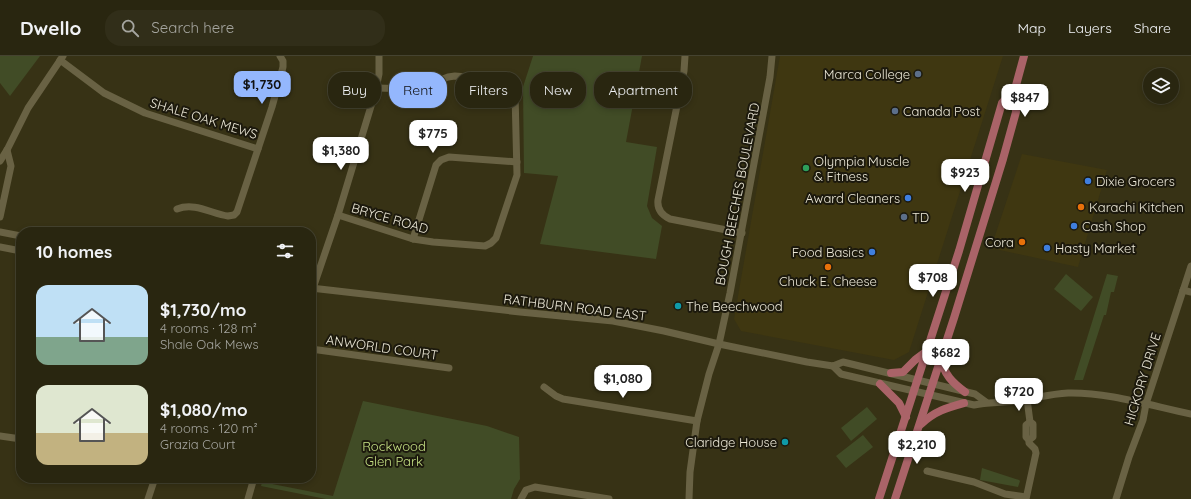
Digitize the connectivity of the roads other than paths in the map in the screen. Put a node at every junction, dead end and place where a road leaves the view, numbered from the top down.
1 (280, 56) edge
2 (379, 56) edge
3 (685, 56) edge
4 (772, 56) edge
5 (1024, 56) edge
6 (62, 58) edge
7 (379, 72) edge
8 (381, 88) edge
9 (1015, 89) junction
10 (370, 108) edge
11 (258, 149) junction
12 (7, 150) junction
13 (0, 161) edge
14 (517, 162) junction
15 (177, 209) dead end
16 (338, 215) junction
17 (0, 217) edge
18 (0, 232) edge
19 (742, 233) junction
20 (16, 235) edge
21 (413, 239) junction
22 (0, 247) edge
23 (16, 250) edge
24 (1191, 266) edge
25 (316, 278) edge
26 (316, 290) edge
27 (1183, 290) junction
28 (1191, 292) edge
29 (719, 344) junction
30 (316, 350) edge
31 (927, 351) junction
32 (942, 356) junction
33 (833, 366) junction
34 (449, 368) dead end
35 (891, 373) junction
36 (917, 380) junction
37 (932, 383) junction
38 (880, 384) junction
39 (544, 387) dead end
40 (913, 391) junction
41 (965, 392) junction
42 (928, 395) junction
43 (1027, 399) junction
44 (986, 402) junction
45 (964, 403) junction
46 (1146, 404) junction
47 (1191, 414) edge
48 (906, 417) junction
49 (697, 421) junction
50 (921, 424) junction
51 (0, 436) edge
52 (16, 439) edge
53 (927, 471) dead end
54 (153, 483) edge
55 (253, 483) edge
56 (1026, 498) edge
57 (148, 499) edge
58 (248, 499) edge
59 (521, 499) edge
60 (609, 499) edge
61 (690, 499) edge
62 (879, 499) edge
63 (895, 499) edge
64 (1116, 499) edge

1 - 11 street, SHALE OAK MEWS
2 - 7 street
3 - 19 street
4 - 19 street, BOUGH BEECHES BOULEVARD
5 - 9 main road
6 - 11 street, SHALE OAK MEWS
6 - 12 street
8 - 14 street, BRYCE ROAD
9 - 31 main road
9 - 32 main road
10 - 16 street
11 - 15 street
12 - 13 street
12 - 17 street
14 - 21 street
14 - 21 street, BRYCE ROAD
16 - 21 street, BRYCE ROAD
16 - 25 street
18 - 20 street
19 - 29 street, BOUGH BEECHES BOULEVARD
22 - 23 street
24 - 27 street, HICKORY DRIVE
26 - 29 street, RATHBURN ROAD EAST
27 - 28 street
27 - 46 street, HICKORY DRIVE
29 - 33 street, RATHBURN ROAD EAST
29 - 49 street, BOUGH BEECHES BOULEVARD
30 - 34 street, ANWORLD COURT
31 - 35 main road
31 - 36 main road
32 - 37 main road
32 - 41 main road
33 - 35 street, RATHBURN ROAD EAST
33 - 38 street, RATHBURN ROAD EAST
35 - 36 street, RATHBURN ROAD EAST
36 - 37 street, RATHBURN ROAD EAST
36 - 40 main road
37 - 41 street, RATHBURN ROAD EAST
37 - 42 main road
38 - 40 street, RATHBURN ROAD EAST
38 - 48 main road
39 - 49 street
40 - 42 street, RATHBURN ROAD EAST
40 - 48 main road
41 - 44 street, RATHBURN ROAD EAST
42 - 45 street, RATHBURN ROAD EAST
42 - 50 main road
43 - 44 street, RATHBURN ROAD EAST
43 - 46 street, RATHBURN ROAD EAST
43 - 56 street
44 - 45 street, RATHBURN ROAD EAST
45 - 50 main road
46 - 47 street, RATHBURN ROAD EAST
46 - 64 street, HICKORY DRIVE
48 - 62 main road
49 - 61 street, BOUGH BEECHES BOULEVARD
50 - 63 main road
51 - 52 street
53 - 56 street
54 - 57 street
55 - 58 street
59 - 60 street

